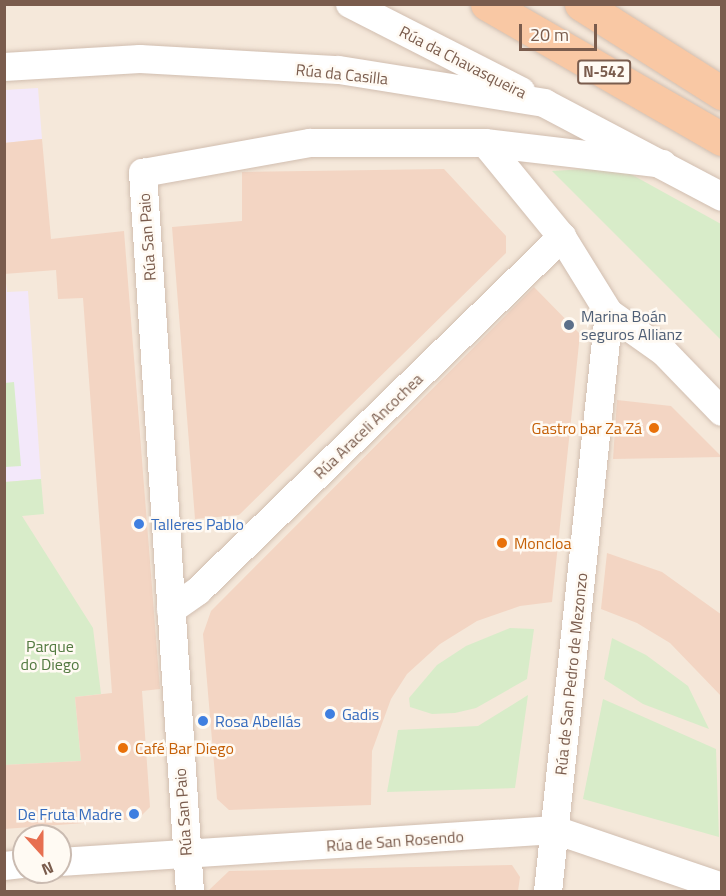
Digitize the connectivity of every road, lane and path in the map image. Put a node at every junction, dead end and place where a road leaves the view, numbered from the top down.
1 (350, 4) edge
2 (487, 4) edge
3 (581, 4) edge
4 (602, 4) edge
5 (4, 67) edge
6 (722, 69) edge
7 (722, 93) edge
8 (544, 103) junction
9 (722, 139) edge
10 (485, 143) junction
11 (663, 164) junction
12 (722, 197) edge
13 (562, 237) junction
14 (609, 313) junction
15 (722, 412) edge
16 (171, 610) junction
17 (555, 830) junction
18 (186, 854) junction
19 (72, 861) edge
20 (722, 887) edge
21 (190, 891) edge
22 (548, 891) edge

1 - 8 street, Rúa da Chavasqueira
2 - 9 highway, N-542
3 - 7 highway, N-542
4 - 6 highway
5 - 8 street, Rúa da Casilla
8 - 11 street, Rúa da Casilla
10 - 11 street, Rúa San Paio
10 - 13 street
10 - 16 street, Rúa San Paio
11 - 12 street, Rúa San Paio
13 - 14 street
13 - 16 street, Rúa Araceli Ancochea
14 - 15 street
14 - 17 street, Rúa de San Pedro de Mezonzo
16 - 18 street, Rúa San Paio
17 - 18 street, Rúa de San Rosendo
17 - 20 street, Rúa de San Rosendo
17 - 22 street, Rúa de San Pedro de Mezonzo
18 - 19 street, Rúa de San Rosendo
18 - 21 street, Rúa San Paio

